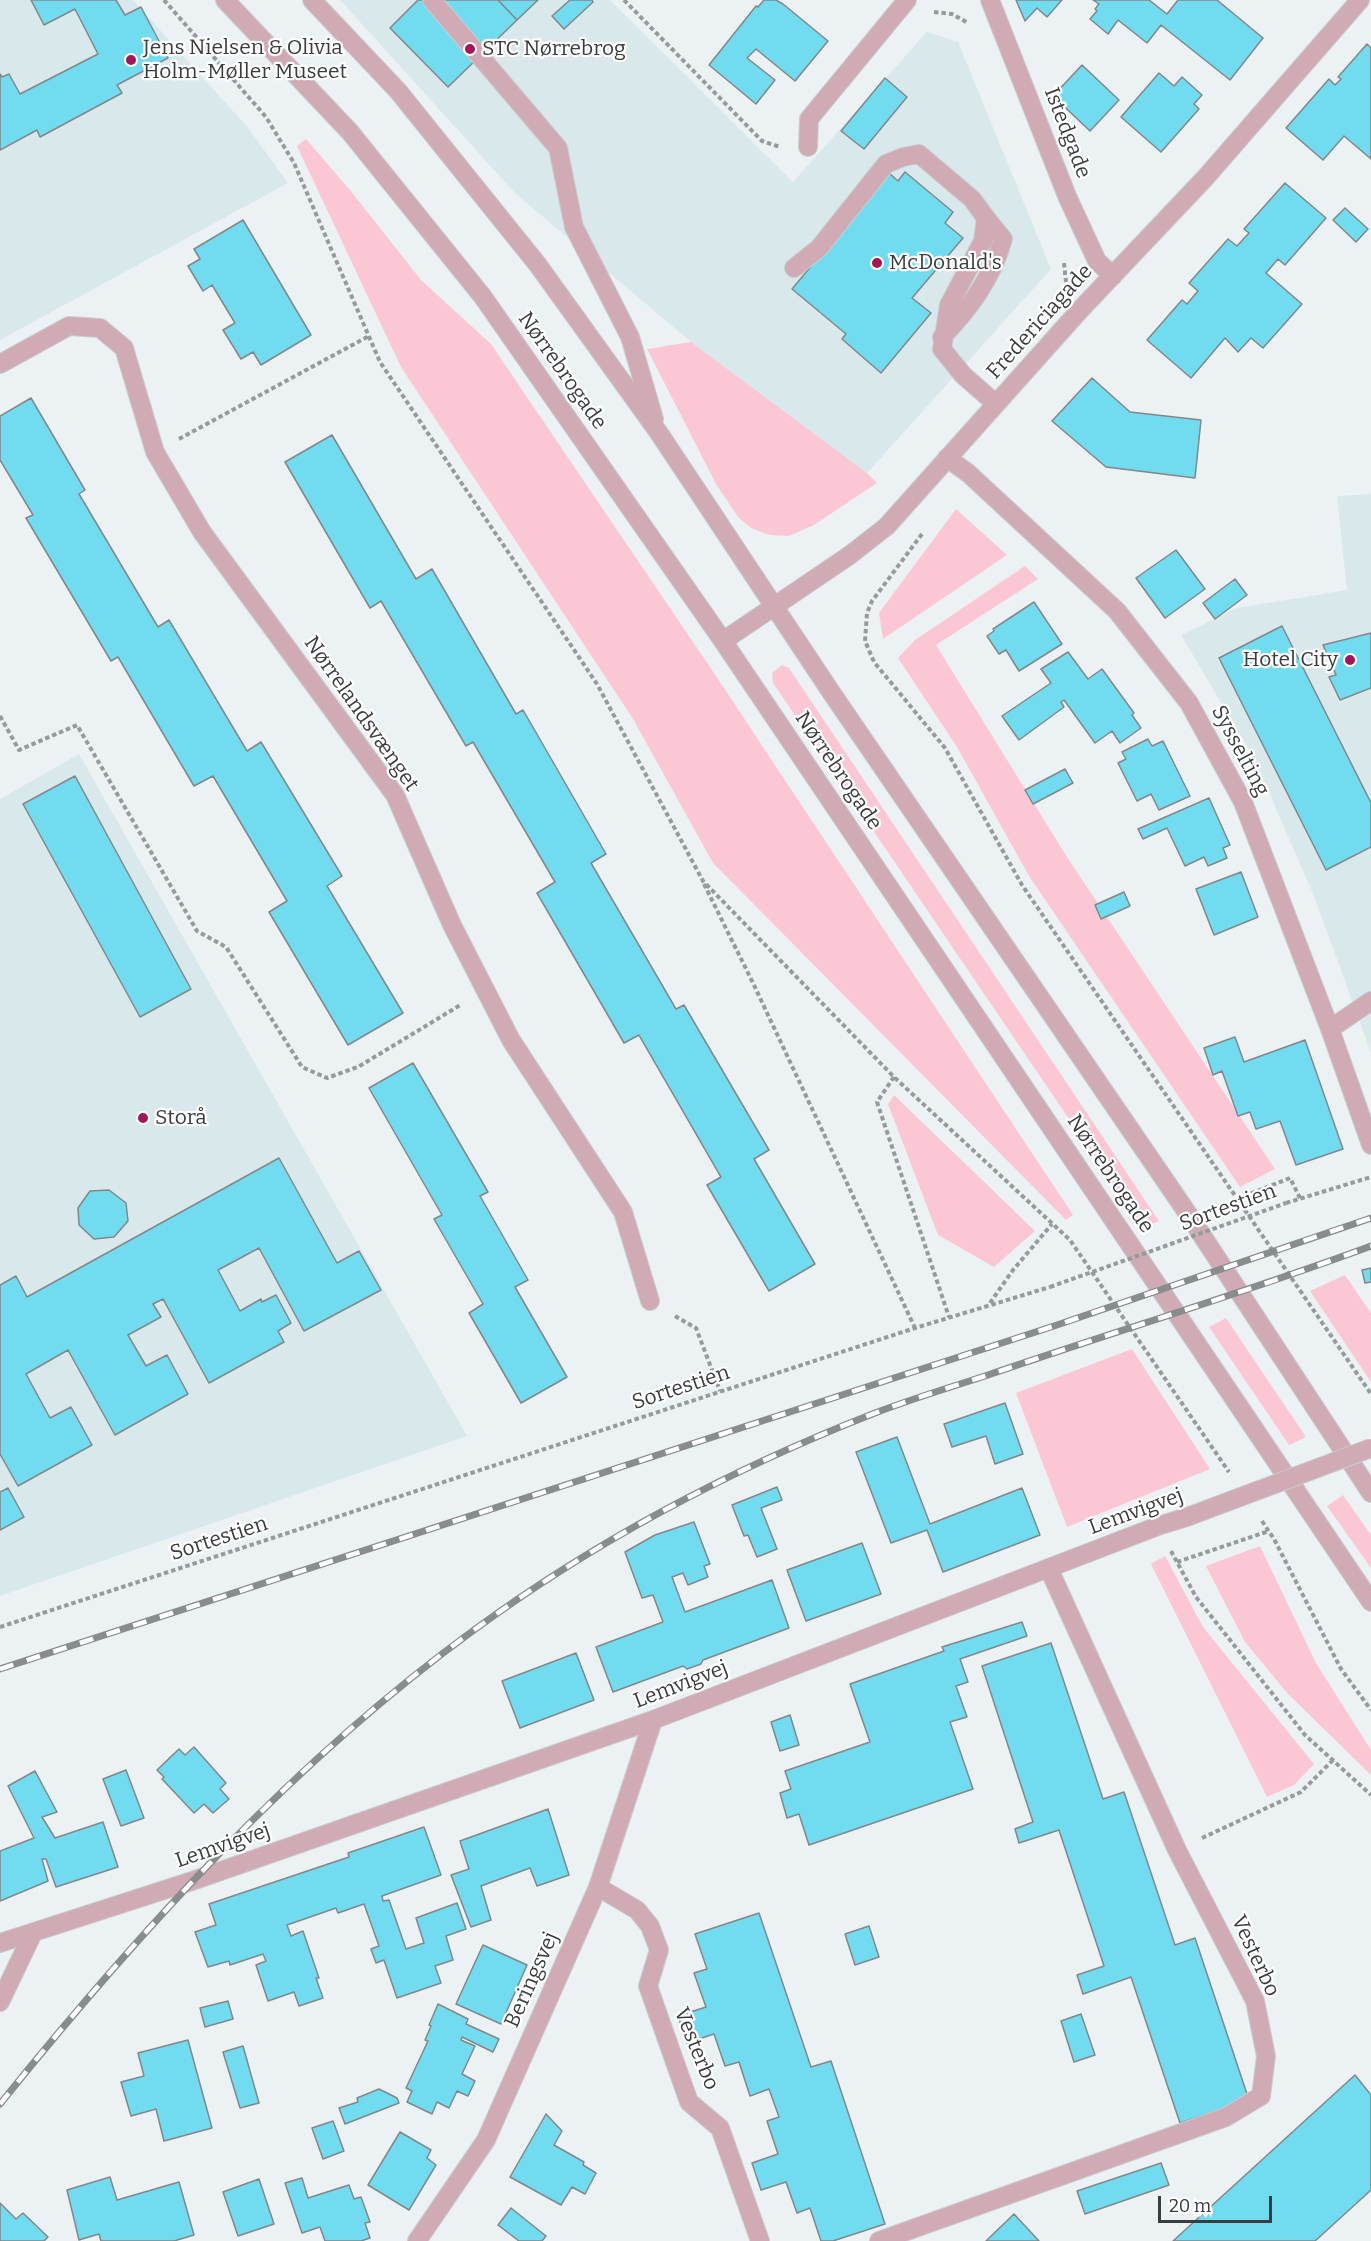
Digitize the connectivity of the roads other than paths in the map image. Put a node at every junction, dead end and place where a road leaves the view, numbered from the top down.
1 (225, 0) edge
2 (312, 0) edge
3 (432, 0) edge
4 (907, 0) edge
5 (990, 0) edge
6 (1360, 0) edge
7 (808, 147) road end
8 (794, 268) dead end
9 (1113, 276) junction
10 (0, 364) edge
11 (996, 404) junction
12 (659, 433) junction
13 (947, 458) junction
14 (774, 606) junction
15 (723, 641) junction
16 (1371, 1001) edge
17 (1330, 1029) junction
18 (1371, 1145) edge
19 (650, 1301) road end
20 (1371, 1448) edge
21 (1371, 1492) edge
22 (1050, 1569) junction
23 (1371, 1602) edge
24 (653, 1720) junction
25 (598, 1887) junction
26 (33, 1933) junction
27 (0, 1943) edge
28 (0, 2002) edge
29 (417, 2241) edge
30 (760, 2241) edge
31 (879, 2241) edge

1 - 15 street, Nørrebrogade
2 - 12 street, Nørrebrogade
3 - 12 street
4 - 7 street
5 - 9 street, Istedgade
6 - 9 street, Fredericiagade
8 - 11 street
9 - 11 street, Fredericiagade
10 - 19 street, Nørrelandsvænget
11 - 13 street, Fredericiagade
12 - 14 street, Nørrebrogade
13 - 14 street, Fredericiagade
13 - 17 street, Sysselting
14 - 15 street, Fredericiagade
14 - 21 street, Nørrebrogade
15 - 23 street, Nørrebrogade
16 - 17 street
17 - 18 street, Sysselting
20 - 22 street, Lemvigvej, bridge
22 - 24 street, Lemvigvej
22 - 31 street, Vesterbo
24 - 25 street, Beringsvej
24 - 26 street, Lemvigvej
25 - 29 street, Beringsvej
25 - 30 street, Vesterbo
26 - 27 street, Lemvigvej
26 - 28 street

